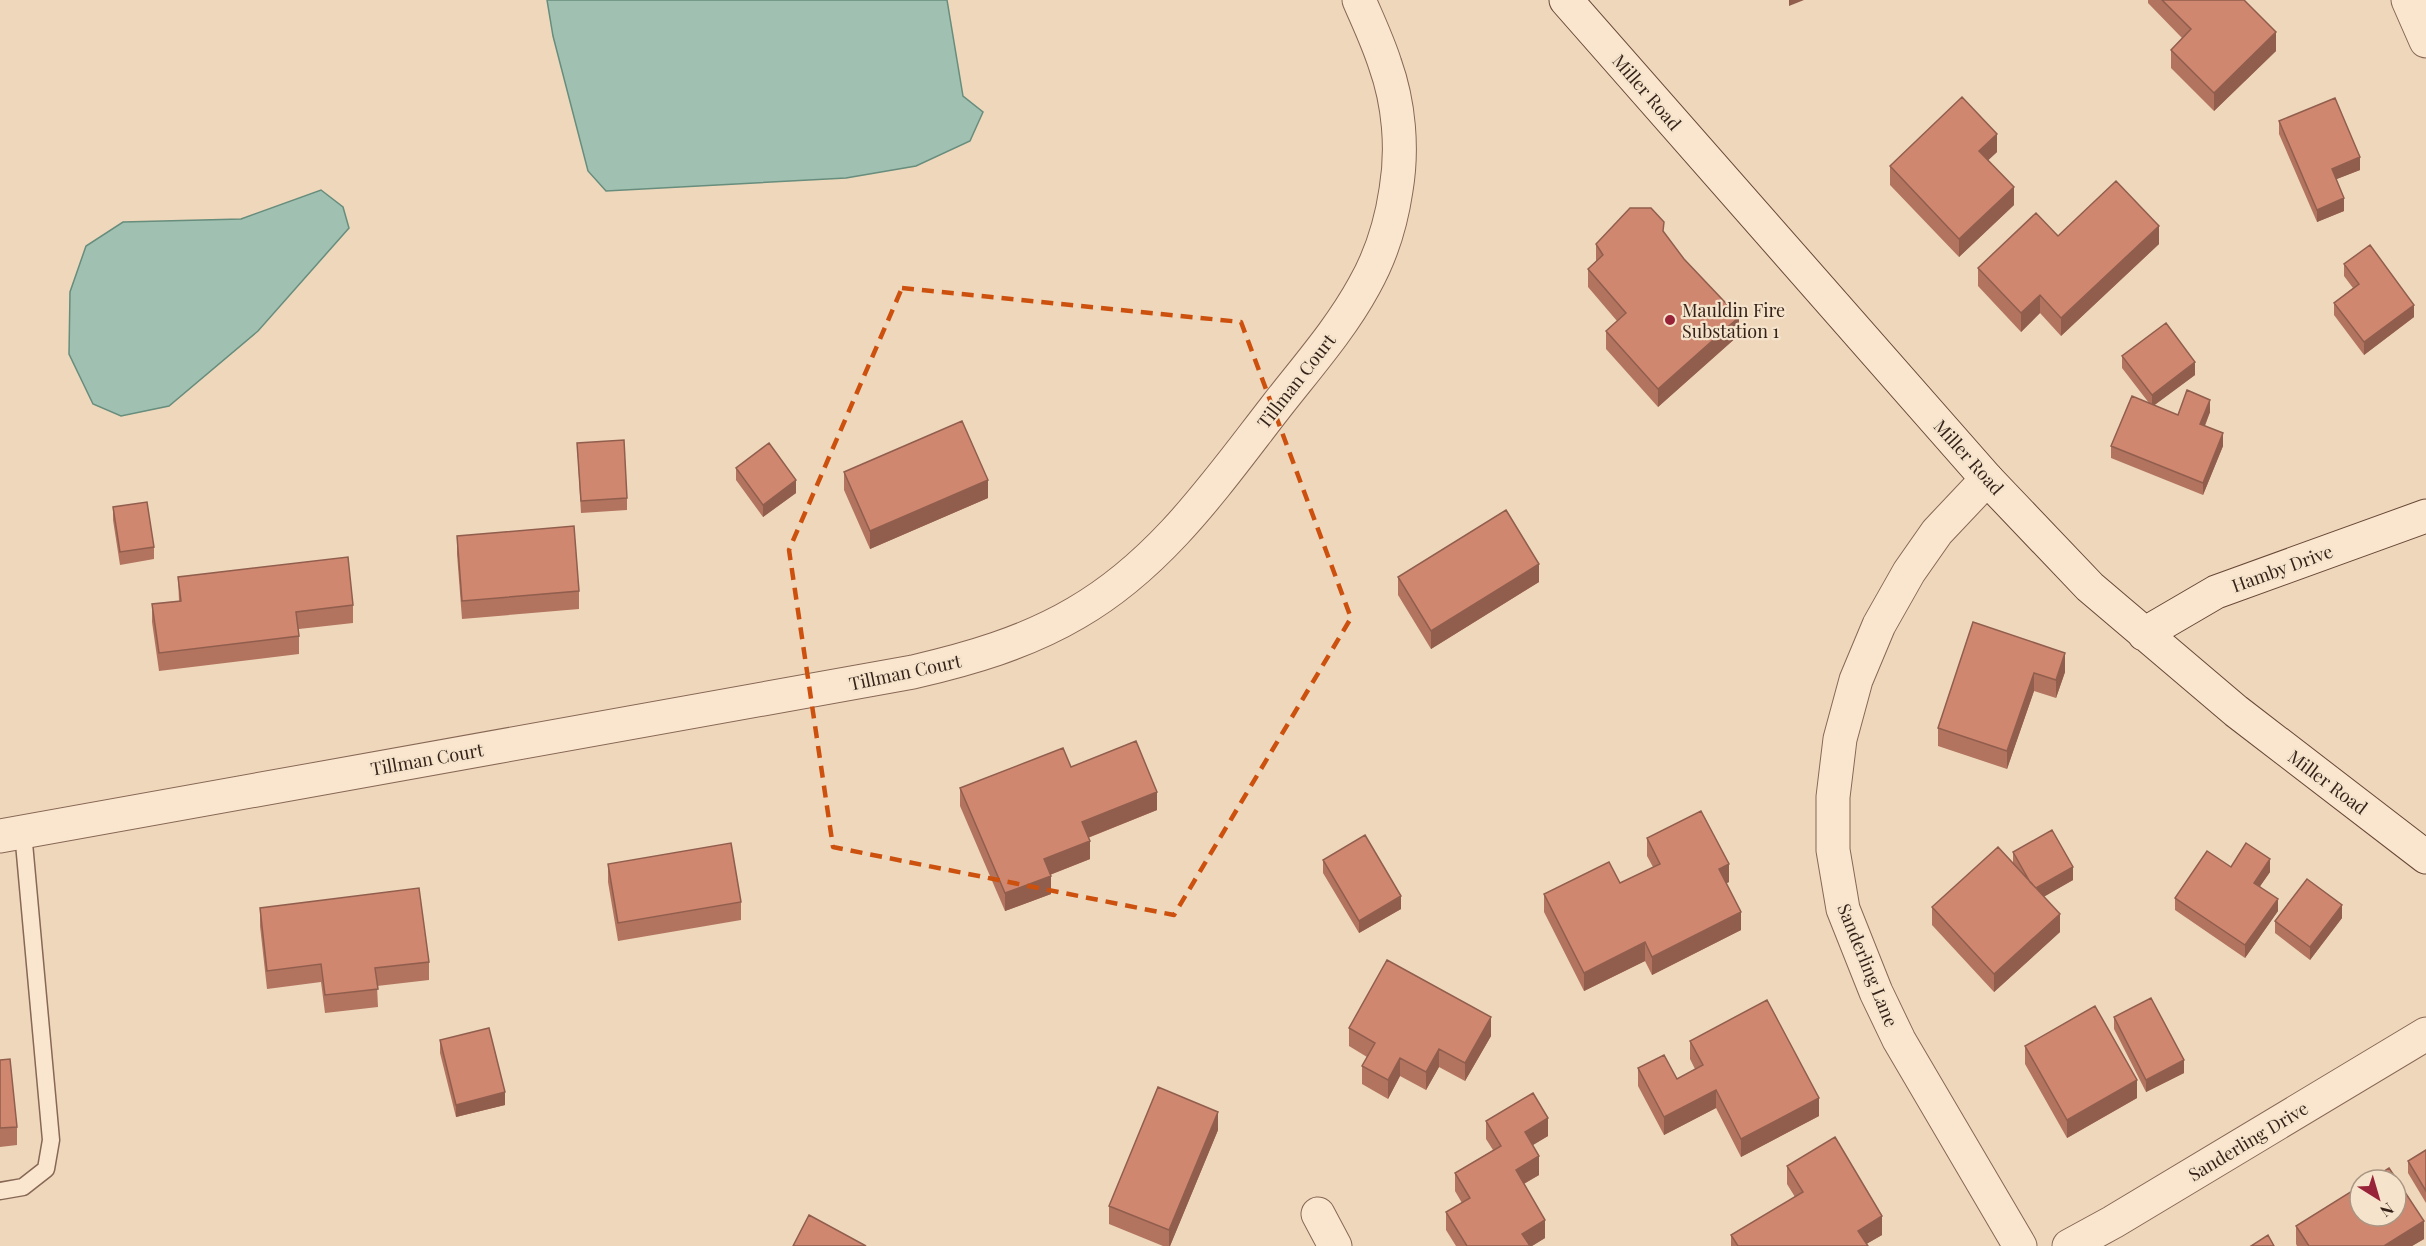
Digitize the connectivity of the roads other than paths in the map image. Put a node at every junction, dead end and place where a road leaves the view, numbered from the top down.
1 (1359, 0) edge
2 (1566, 0) edge
3 (2408, 0) edge
4 (2426, 41) edge
5 (1987, 479) junction
6 (2426, 516) edge
7 (2144, 634) junction
8 (12, 834) edge
9 (2426, 857) edge
10 (2426, 1034) edge
11 (0, 1191) edge
12 (1318, 1214) dead end
13 (1335, 1246) edge
14 (2019, 1246) edge
15 (2069, 1246) edge

1 - 8 street, Tillman Court
2 - 5 street, Miller Road
3 - 4 street
5 - 7 street, Miller Road
5 - 14 street, Sanderling Lane
6 - 7 street, Hamby Drive
7 - 9 street, Miller Road
8 - 11 lane
10 - 15 street, Sanderling Drive
12 - 13 street

